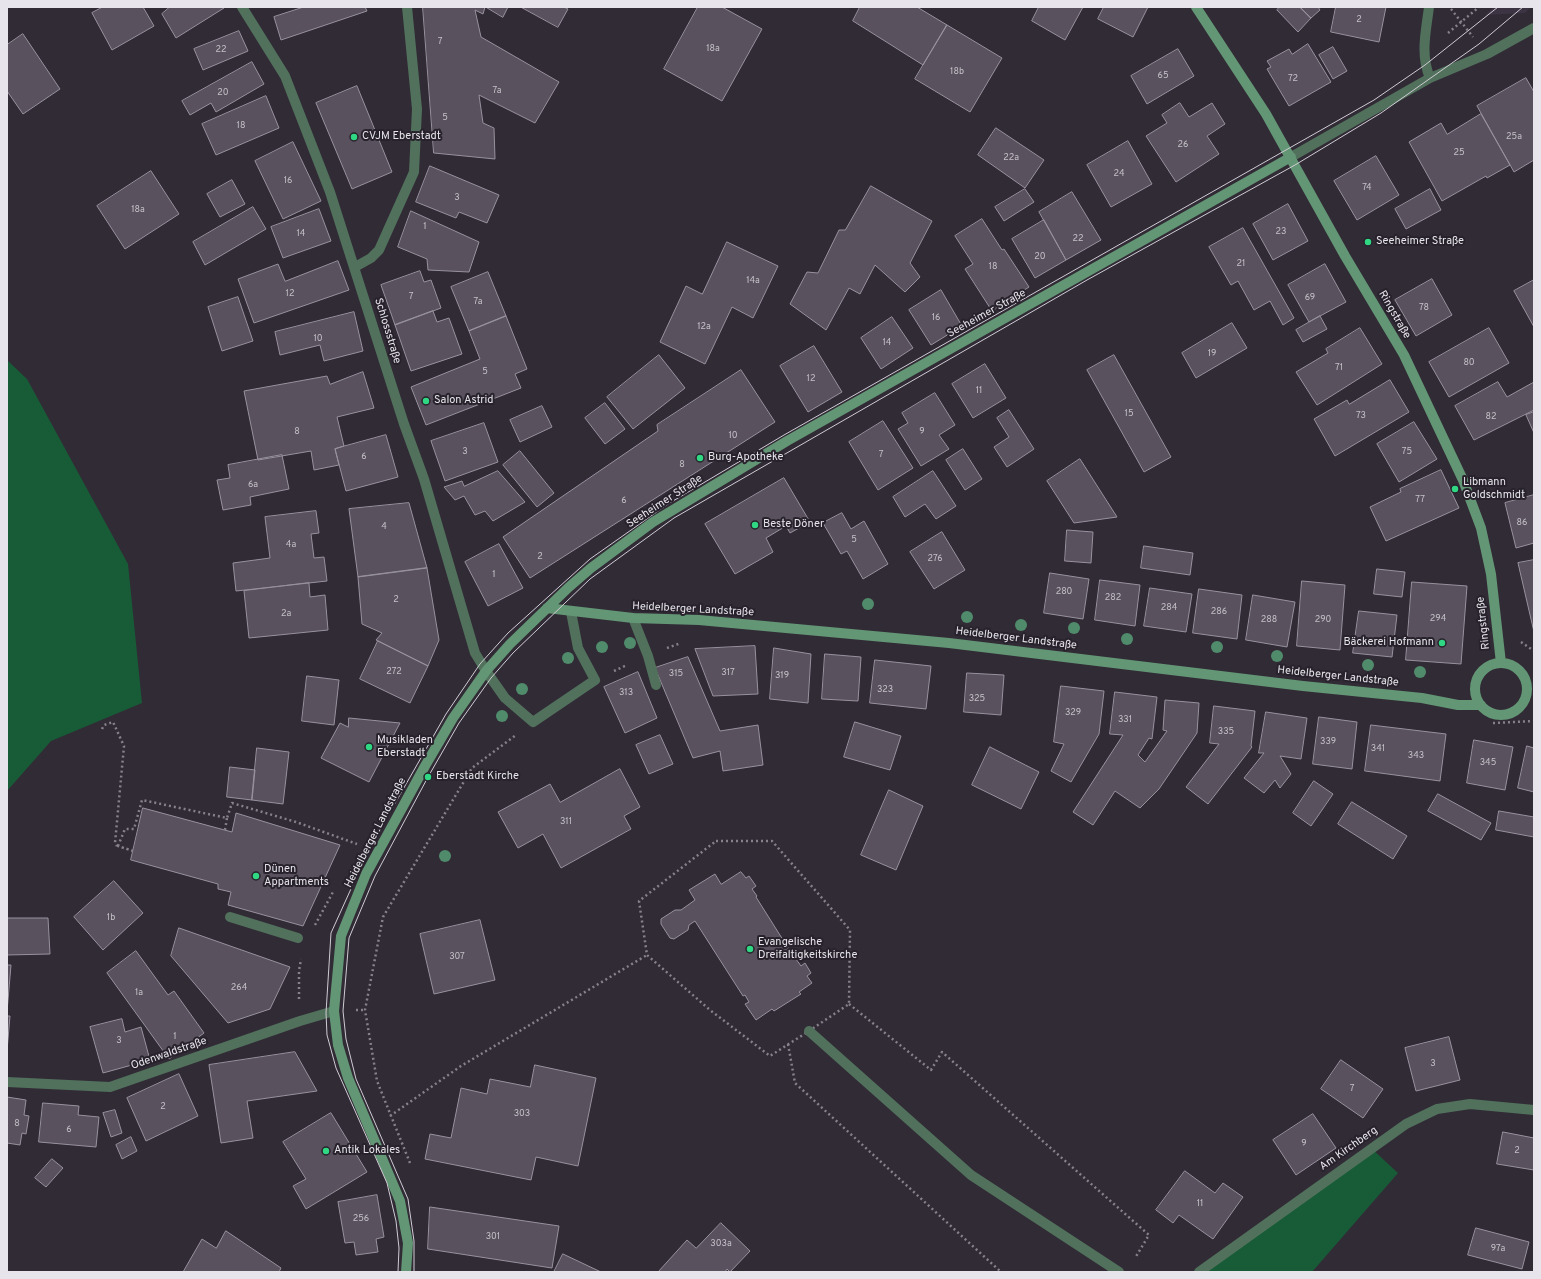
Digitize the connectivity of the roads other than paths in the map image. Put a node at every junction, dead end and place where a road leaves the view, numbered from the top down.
1 (242, 7) edge
2 (407, 7) edge
3 (1196, 7) edge
4 (1429, 7) edge
5 (1534, 28) edge
6 (1430, 78) junction
7 (1291, 157) junction
8 (355, 267) junction
9 (547, 608) junction
10 (570, 612) junction
11 (633, 618) junction
12 (1501, 663) junction
13 (486, 671) junction
14 (656, 685) dead end
15 (1530, 697) edge
16 (1481, 705) junction
17 (230, 917) dead end
18 (298, 938) dead end
19 (334, 1011) junction
20 (809, 1031) road end
21 (7, 1082) edge
22 (1534, 1110) edge
23 (406, 1272) edge
24 (1119, 1272) edge
25 (1199, 1272) edge

1 - 8 street, Schlossstraße
2 - 8 street
3 - 7 street, Ringstraße
4 - 6 street
5 - 6 street, Seeheimer Straße
6 - 7 street, Seeheimer Straße
7 - 9 street, Seeheimer Straße
7 - 12 street, Ringstraße
8 - 13 street, Schlossstraße
9 - 10 street, Heidelberger Landstraße
9 - 13 street, Seeheimer Straße
10 - 11 street, Heidelberger Landstraße
10 - 13 street, Schlossstraße
11 - 14 street
11 - 16 street, Heidelberger Landstraße
12 - 15 street
12 - 16 street
13 - 19 street, Heidelberger Landstraße
15 - 16 street
17 - 18 street
19 - 21 street, Odenwaldstraße
19 - 23 street, Heidelberger Landstraße
20 - 24 street
22 - 25 street, Am Kirchberg

